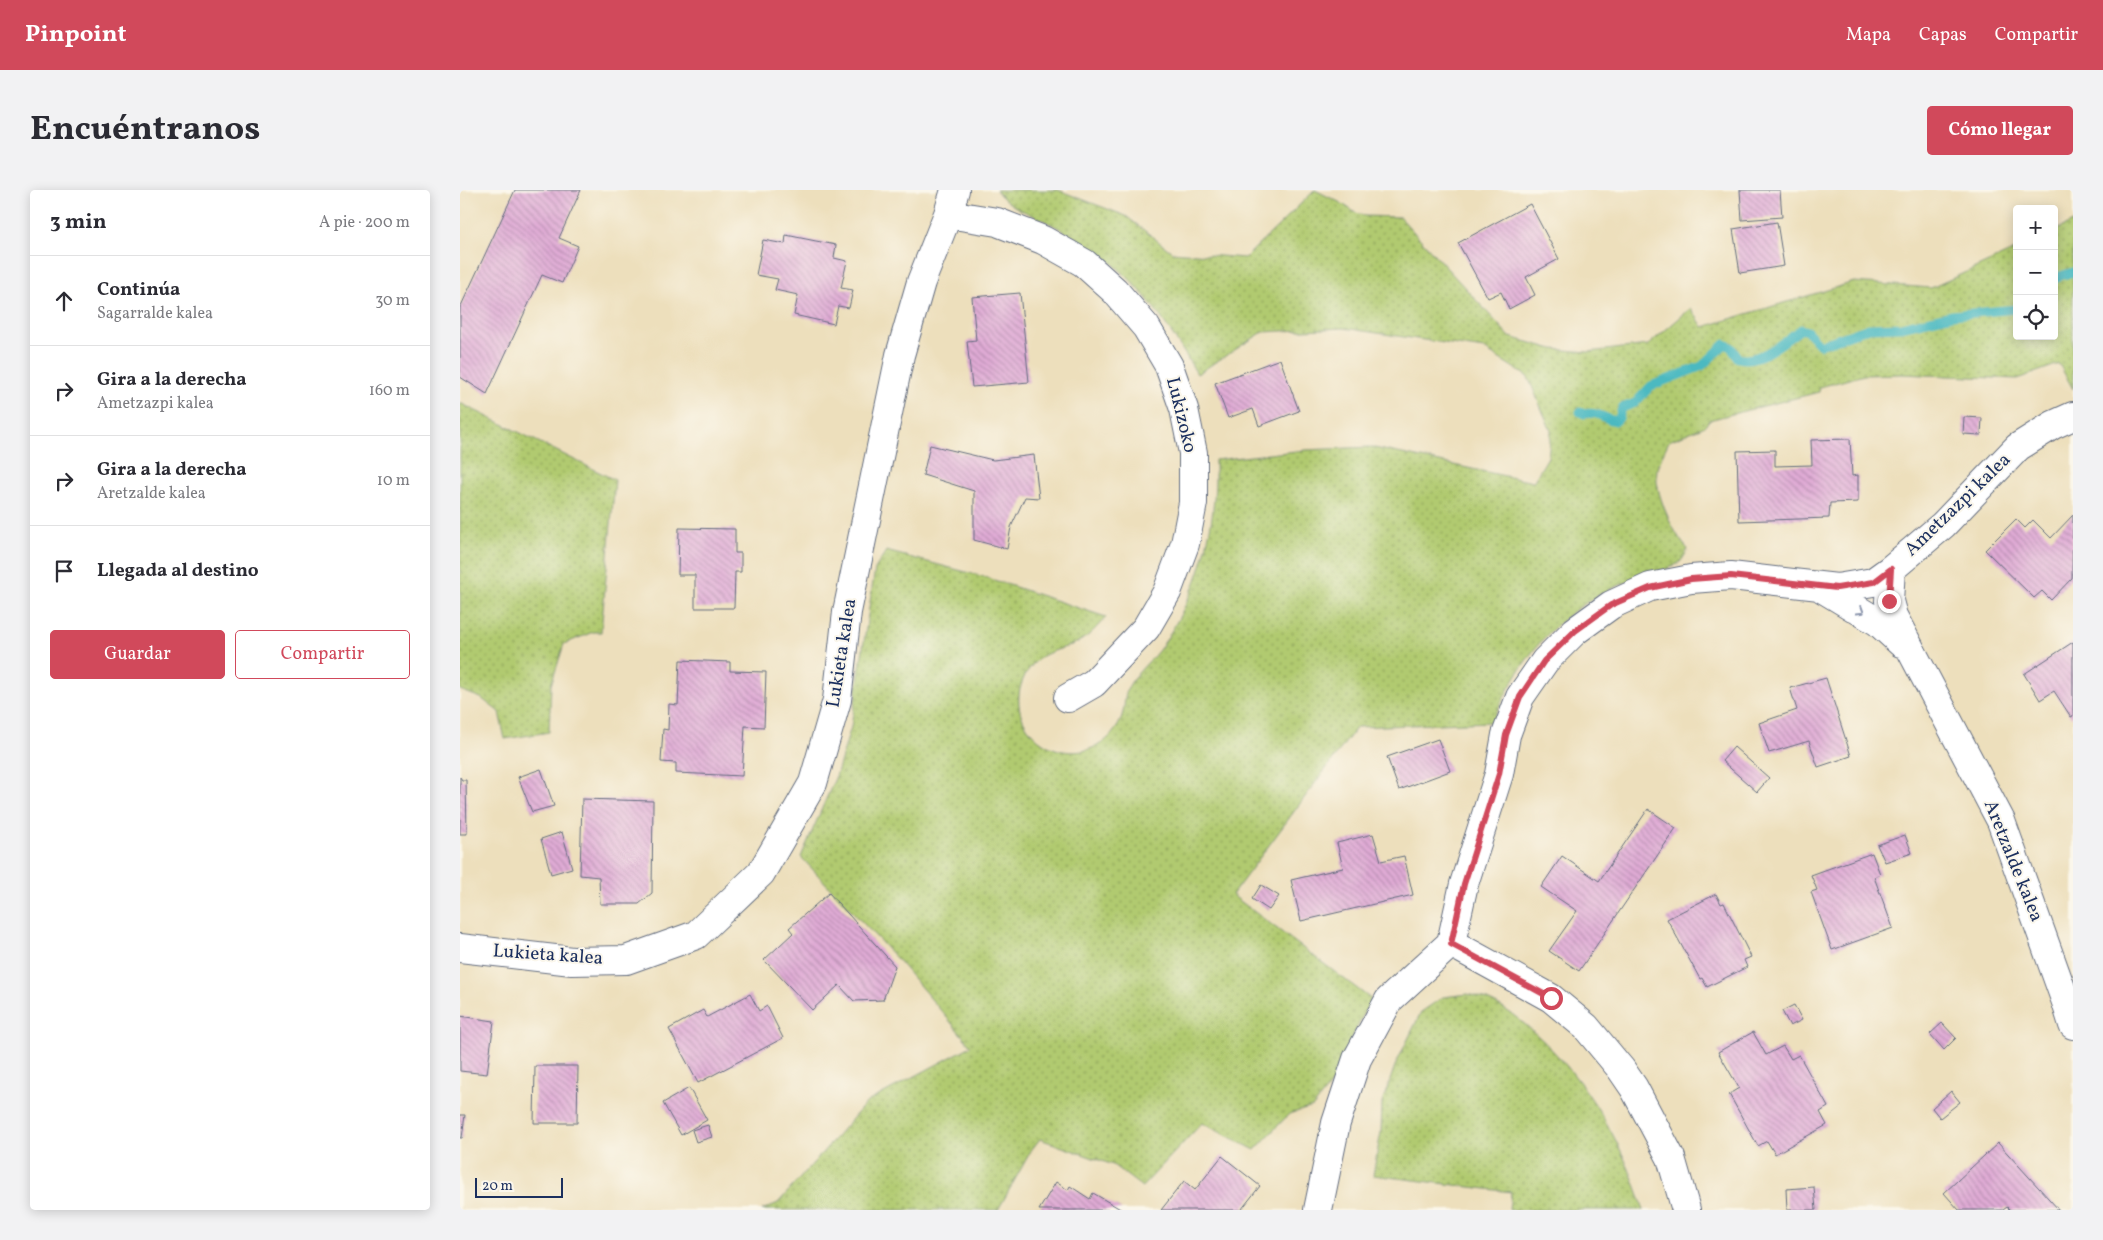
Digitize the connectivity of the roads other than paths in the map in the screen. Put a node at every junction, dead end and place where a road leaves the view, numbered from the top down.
1 (951, 202) edge
2 (2073, 416) edge
3 (1891, 569) junction
4 (1819, 586) junction
5 (1910, 651) junction
6 (1068, 698) dead end
7 (1451, 944) junction
8 (460, 948) edge
9 (2073, 1025) edge
10 (1318, 1210) edge
11 (1686, 1210) edge

1 - 6 street, Lukizoko
1 - 8 street, Lukieta kalea
2 - 3 street, Ametzazpi kalea
3 - 4 street, Ametzazpi kalea
3 - 5 street, Aretzalde kalea
4 -> 5 street, Aretzalde kalea
4 - 7 street, Ametzazpi kalea
5 - 9 street, Aretzalde kalea
7 - 10 street
7 - 11 street

